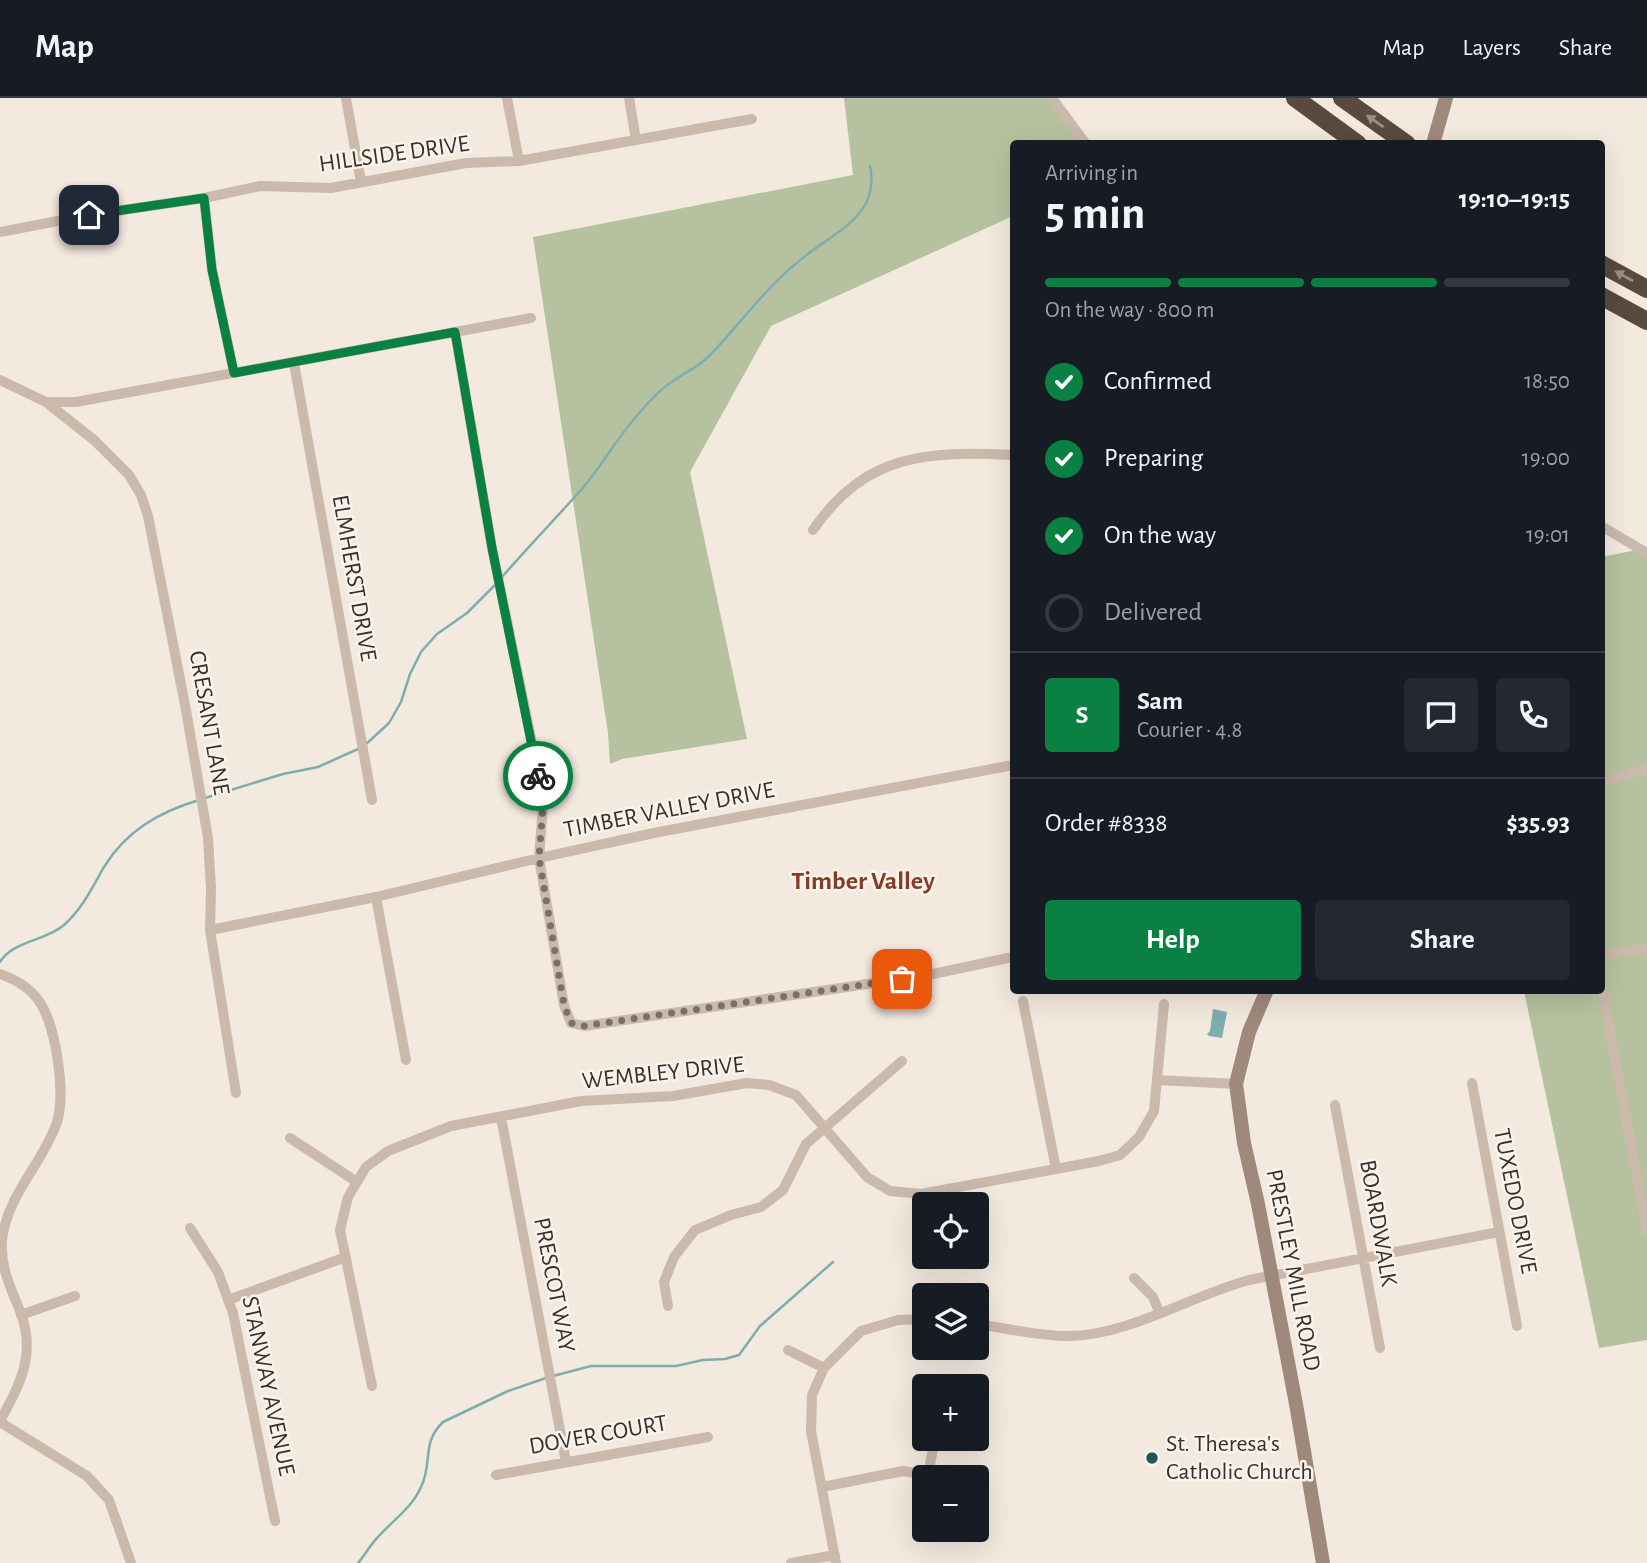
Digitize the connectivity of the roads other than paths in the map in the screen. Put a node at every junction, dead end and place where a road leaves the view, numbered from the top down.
1 (346, 98) edge
2 (507, 98) edge
3 (629, 98) edge
4 (1052, 98) edge
5 (1295, 98) edge
6 (1342, 98) edge
7 (1446, 98) edge
8 (752, 119) dead end
9 (636, 140) junction
10 (1083, 140) edge
11 (1353, 140) edge
12 (1401, 140) edge
13 (1434, 140) edge
14 (519, 161) junction
15 (361, 182) junction
16 (204, 198) junction
17 (0, 232) edge
18 (1605, 266) edge
19 (1647, 289) edge
20 (1605, 298) edge
21 (531, 318) dead end
22 (1647, 321) edge
23 (455, 332) junction
24 (294, 363) junction
25 (234, 373) junction
26 (0, 380) edge
27 (46, 402) junction
28 (1010, 455) edge
29 (1605, 528) edge
30 (813, 530) dead end
31 (1647, 553) edge
32 (1010, 766) edge
33 (1647, 769) edge
34 (1605, 780) edge
35 (372, 800) dead end
36 (539, 858) junction
37 (376, 897) junction
38 (210, 930) junction
39 (1647, 949) edge
40 (1605, 954) edge
41 (1010, 958) edge
42 (0, 974) edge
43 (1265, 994) edge
44 (1603, 994) edge
45 (1023, 1001) dead end
46 (1164, 1004) dead end
47 (406, 1060) dead end
48 (902, 1060) dead end
49 (1157, 1080) junction
50 (1472, 1083) dead end
51 (1236, 1084) junction
52 (236, 1093) dead end
53 (1335, 1105) dead end
54 (501, 1116) junction
55 (824, 1127) junction
56 (290, 1138) dead end
57 (1056, 1169) junction
58 (357, 1182) junction
59 (190, 1228) dead end
60 (1647, 1231) edge
61 (1499, 1232) junction
62 (346, 1257) junction
63 (1363, 1258) junction
64 (1271, 1275) junction
65 (1134, 1278) dead end
66 (75, 1296) dead end
67 (229, 1300) junction
68 (668, 1306) dead end
69 (1159, 1312) junction
70 (21, 1315) junction
71 (912, 1319) edge
72 (989, 1326) edge
73 (1517, 1326) dead end
74 (1380, 1348) dead end
75 (788, 1350) dead end
76 (824, 1368) junction
77 (372, 1386) dead end
78 (0, 1422) edge
79 (708, 1437) dead end
80 (566, 1462) junction
81 (912, 1472) edge
82 (496, 1475) dead end
83 (822, 1487) junction
84 (275, 1521) dead end
85 (836, 1559) edge
86 (131, 1563) edge
87 (791, 1563) edge
88 (1323, 1563) edge

1 - 15 street
2 - 14 street
3 - 9 street
4 - 10 street
5 - 11 highway
12 -> 6 highway
7 - 13 street
8 - 9 street, HILLSIDE DRIVE
9 - 14 street, HILLSIDE DRIVE
14 - 15 street, HILLSIDE DRIVE
15 - 16 street, HILLSIDE DRIVE
16 - 17 street, HILLSIDE DRIVE
16 - 25 street
19 -> 18 highway
20 - 22 highway
21 - 23 street
23 - 24 street
23 - 36 street
24 - 25 street
24 - 35 street, ELMHERST DRIVE
25 - 27 street
26 - 27 street, CRESANT LANE
27 - 38 street, CRESANT LANE
28 - 30 street
29 - 31 street
32 - 36 street, TIMBER VALLEY DRIVE
33 - 34 street
36 - 37 street, TIMBER VALLEY DRIVE
36 - 41 street
37 - 38 street, TIMBER VALLEY DRIVE
37 - 47 street
38 - 52 street, CRESANT LANE
39 - 40 street
42 - 70 street
43 - 51 street, PRESTLEY MILL ROAD
44 - 60 street
45 - 57 street
46 - 49 street, WEMBLEY DRIVE
48 - 55 street
49 - 51 street
49 - 57 street, WEMBLEY DRIVE
50 - 61 street, TUXEDO DRIVE
51 - 64 street, PRESTLEY MILL ROAD
53 - 63 street, BOARDWALK
54 - 55 street, WEMBLEY DRIVE
54 - 58 street, WEMBLEY DRIVE
54 - 80 street, PRESCOT WAY
55 - 57 street, WEMBLEY DRIVE
55 - 68 street
56 - 58 street
58 - 62 street, WEMBLEY DRIVE
59 - 67 street, STANWAY AVENUE
61 - 63 street
61 - 73 street, TUXEDO DRIVE
62 - 67 street
62 - 77 street, WEMBLEY DRIVE
63 - 64 street
63 - 74 street, BOARDWALK
64 - 69 street
64 - 88 street, PRESTLEY MILL ROAD
65 - 69 street
66 - 70 street
67 - 84 street, STANWAY AVENUE
69 - 72 street
70 - 78 street
71 - 76 street
75 - 76 street
76 - 83 street
78 - 86 street
79 - 80 street, DOVER COURT
80 - 82 street, DOVER COURT
81 - 83 street
83 - 85 street
85 - 87 street

